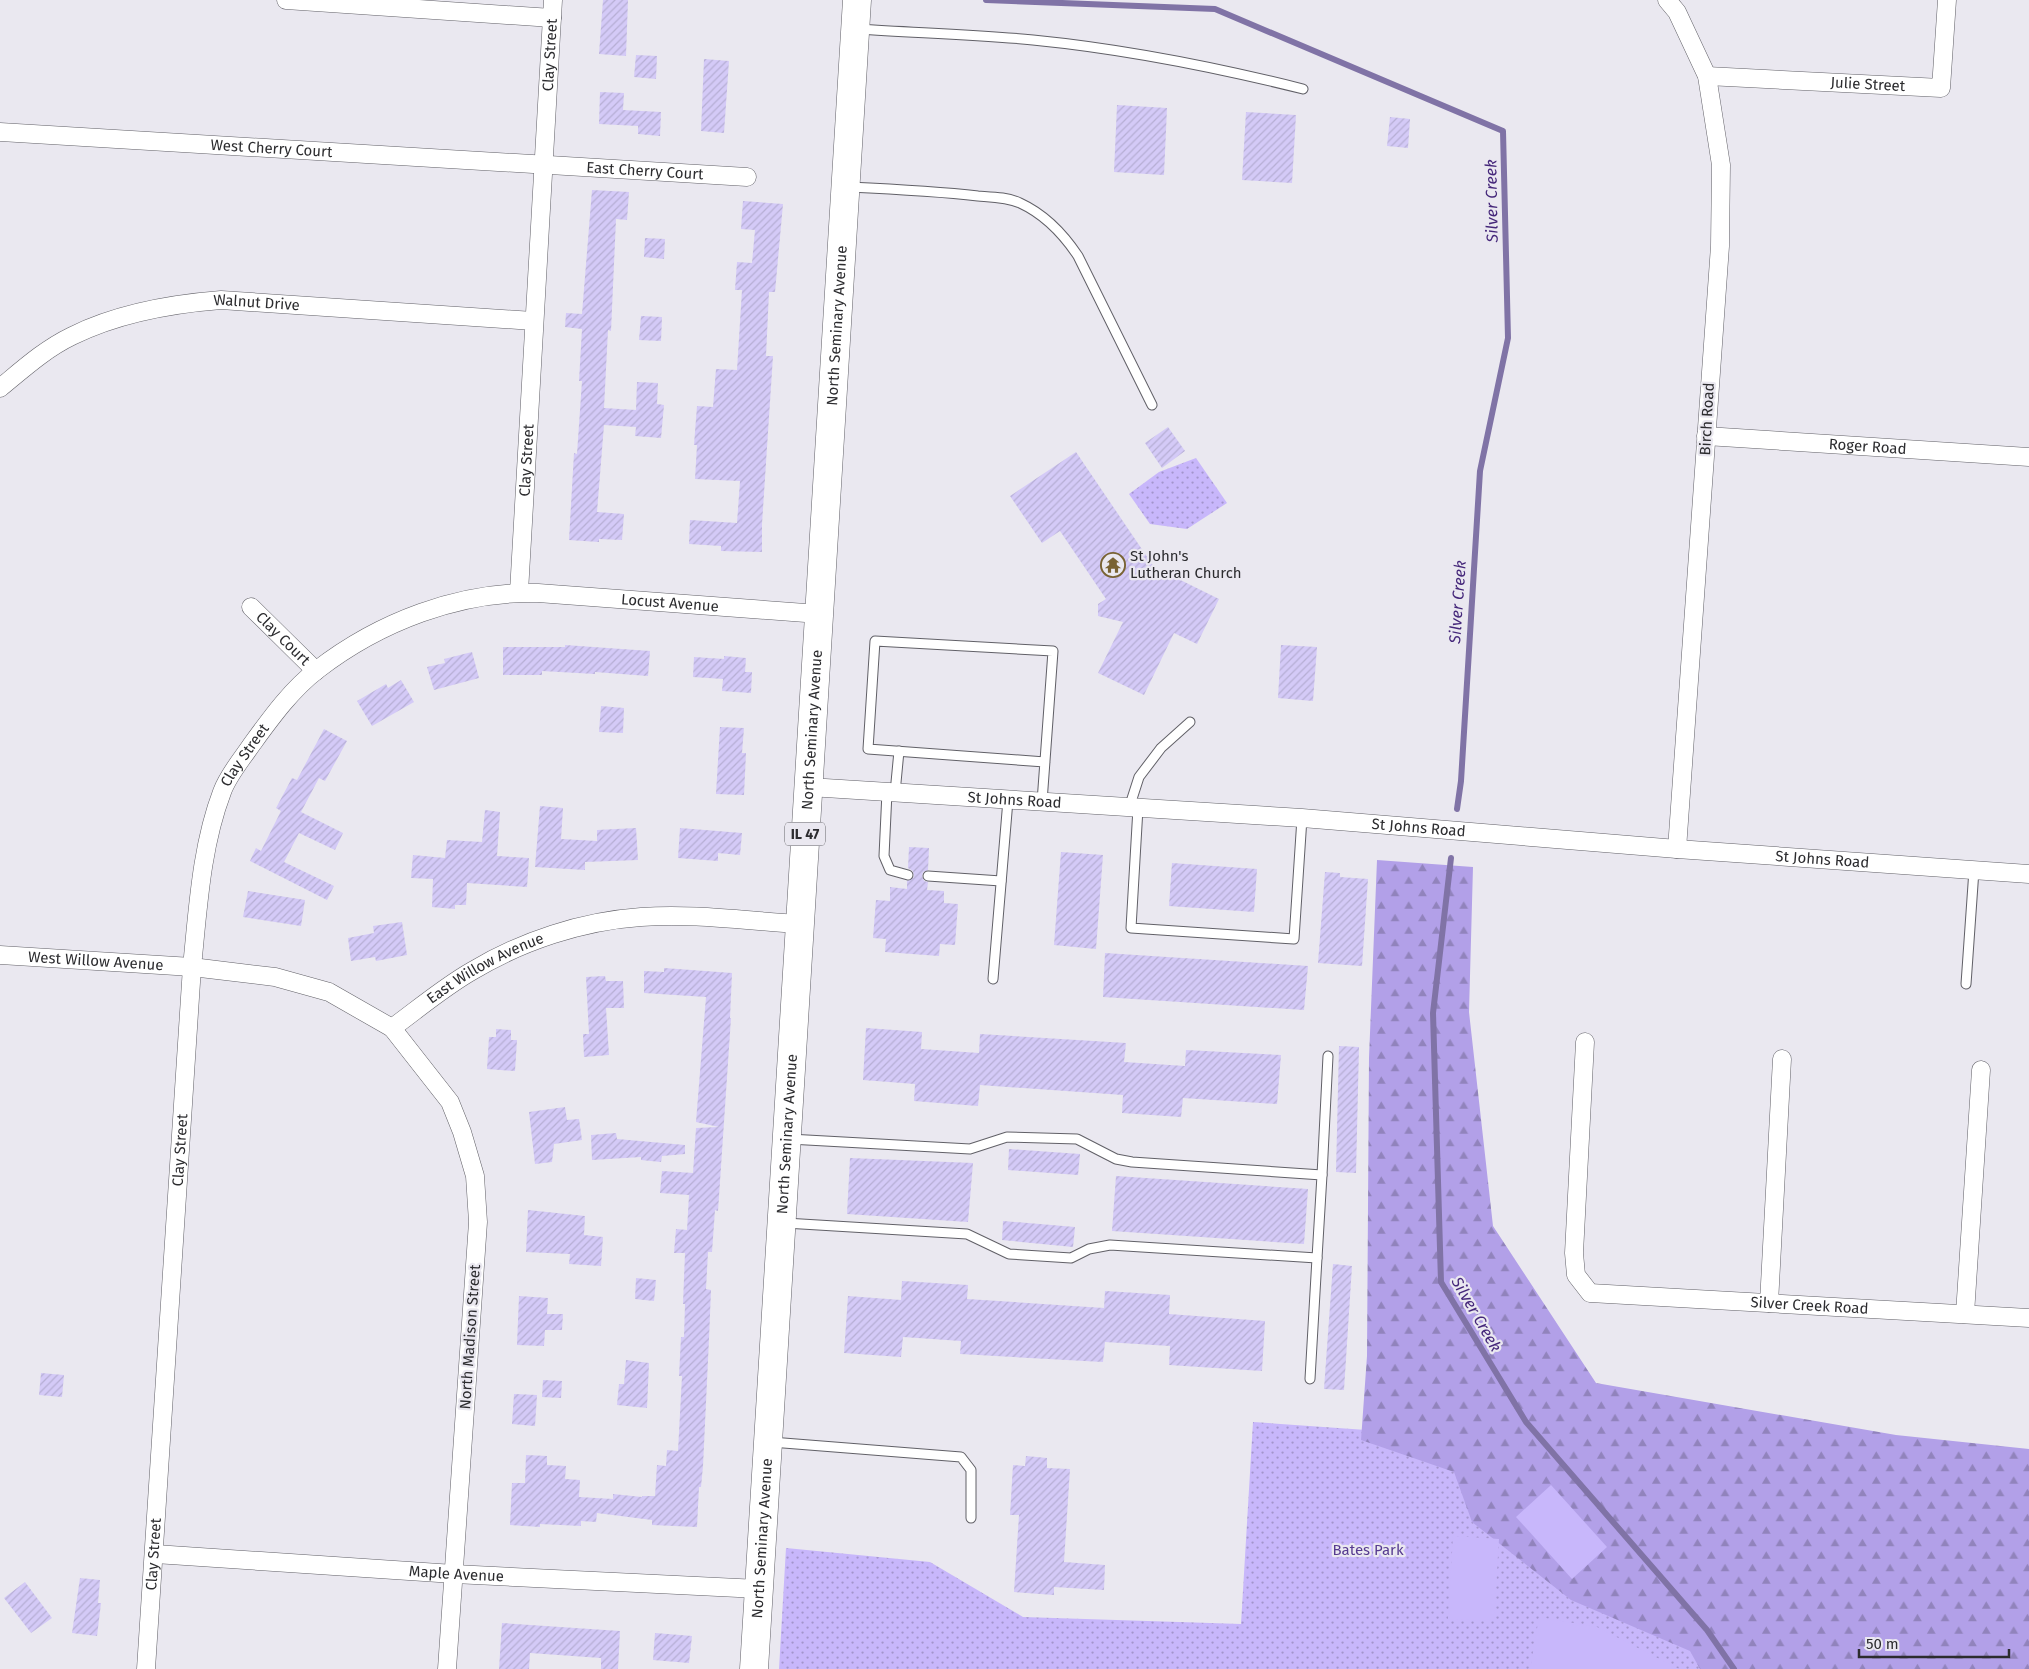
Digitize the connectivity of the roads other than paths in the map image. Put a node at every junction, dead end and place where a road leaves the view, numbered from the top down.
1 (286, 0) edge
2 (553, 0) edge
3 (857, 0) edge
4 (1667, 0) edge
5 (1947, 0) edge
6 (552, 18) junction
7 (856, 29) junction
8 (1707, 76) junction
9 (1303, 89) dead end
10 (0, 132) edge
11 (544, 165) junction
12 (747, 177) dead end
13 (846, 187) junction
14 (533, 322) junction
15 (0, 388) edge
16 (1152, 405) dead end
17 (1706, 436) junction
18 (2029, 456) edge
19 (519, 592) junction
20 (251, 607) dead end
21 (819, 614) junction
22 (316, 671) junction
23 (1190, 722) dead end
24 (899, 751) junction
25 (1045, 762) junction
26 (808, 787) junction
27 (891, 792) junction
28 (1008, 800) junction
29 (1042, 802) junction
30 (1133, 808) junction
31 (1302, 818) junction
32 (1677, 849) junction
33 (1974, 870) junction
34 (2029, 874) edge
35 (908, 875) dead end
36 (928, 876) dead end
37 (1001, 881) junction
38 (800, 924) junction
39 (0, 955) edge
40 (192, 967) junction
41 (993, 979) dead end
42 (1966, 984) dead end
43 (392, 1028) junction
44 (1585, 1042) dead end
45 (1328, 1056) dead end
46 (1782, 1059) dead end
47 (1981, 1070) dead end
48 (787, 1139) junction
49 (1322, 1175) junction
50 (782, 1222) junction
51 (1318, 1258) junction
52 (1769, 1303) junction
53 (1965, 1314) junction
54 (2029, 1318) edge
55 (1310, 1379) dead end
56 (768, 1442) junction
57 (972, 1518) dead end
58 (155, 1554) junction
59 (454, 1574) junction
60 (759, 1589) junction
61 (146, 1669) edge
62 (447, 1669) edge
63 (754, 1669) edge

1 - 6 street
2 - 6 street, Clay Street
3 - 7 main road, North Seminary Avenue / IL 47
4 - 8 street, Birch Road
5 - 8 street, Julie Street
6 - 11 street, Clay Street
7 - 9 lane
7 - 13 main road, North Seminary Avenue / IL 47
8 - 17 street, Birch Road
10 - 11 street, West Cherry Court
11 - 12 street, East Cherry Court
11 - 14 street, Clay Street
13 - 16 lane
13 - 21 main road, North Seminary Avenue / IL 47
14 - 15 street, Walnut Drive
14 - 19 street, Clay Street
17 - 18 street, Roger Road
17 - 32 street, Birch Road
19 - 21 street, Locust Avenue
19 - 22 street, Clay Street
20 - 22 street, Clay Court
21 - 26 main road, North Seminary Avenue / IL 47
22 - 40 street, Clay Street
23 - 30 lane
24 - 25 lane
24 - 25 lane
24 - 27 lane
25 - 29 lane
26 - 27 street, St Johns Road
26 - 38 main road, North Seminary Avenue / IL 47
27 - 28 street, St Johns Road
27 - 35 lane
28 - 29 street, St Johns Road
28 - 37 lane
29 - 30 street, St Johns Road
30 - 31 street, St Johns Road
30 - 31 lane
31 - 32 street, St Johns Road
32 - 33 street, St Johns Road
33 - 34 street, St Johns Road
33 - 42 lane
36 - 37 lane
37 - 41 lane
38 - 43 street, East Willow Avenue
38 - 48 main road, North Seminary Avenue / IL 47
39 - 40 street, West Willow Avenue
40 - 43 street
40 - 58 street, Clay Street
43 - 59 street, North Madison Street
44 - 52 street, Silver Creek Road
45 - 49 lane
46 - 52 street
47 - 53 street
48 - 49 lane
48 - 50 main road, North Seminary Avenue / IL 47
49 - 51 lane
50 - 51 lane
50 - 56 main road, North Seminary Avenue / IL 47
51 - 55 lane
52 - 53 street, Silver Creek Road
53 - 54 street, Silver Creek Road
56 - 57 lane
56 - 60 main road, North Seminary Avenue / IL 47
58 - 59 street, Maple Avenue
58 - 61 street, Clay Street
59 - 60 street, Maple Avenue
59 - 62 street, North Madison Street
60 - 63 main road, North Seminary Avenue / IL 47

